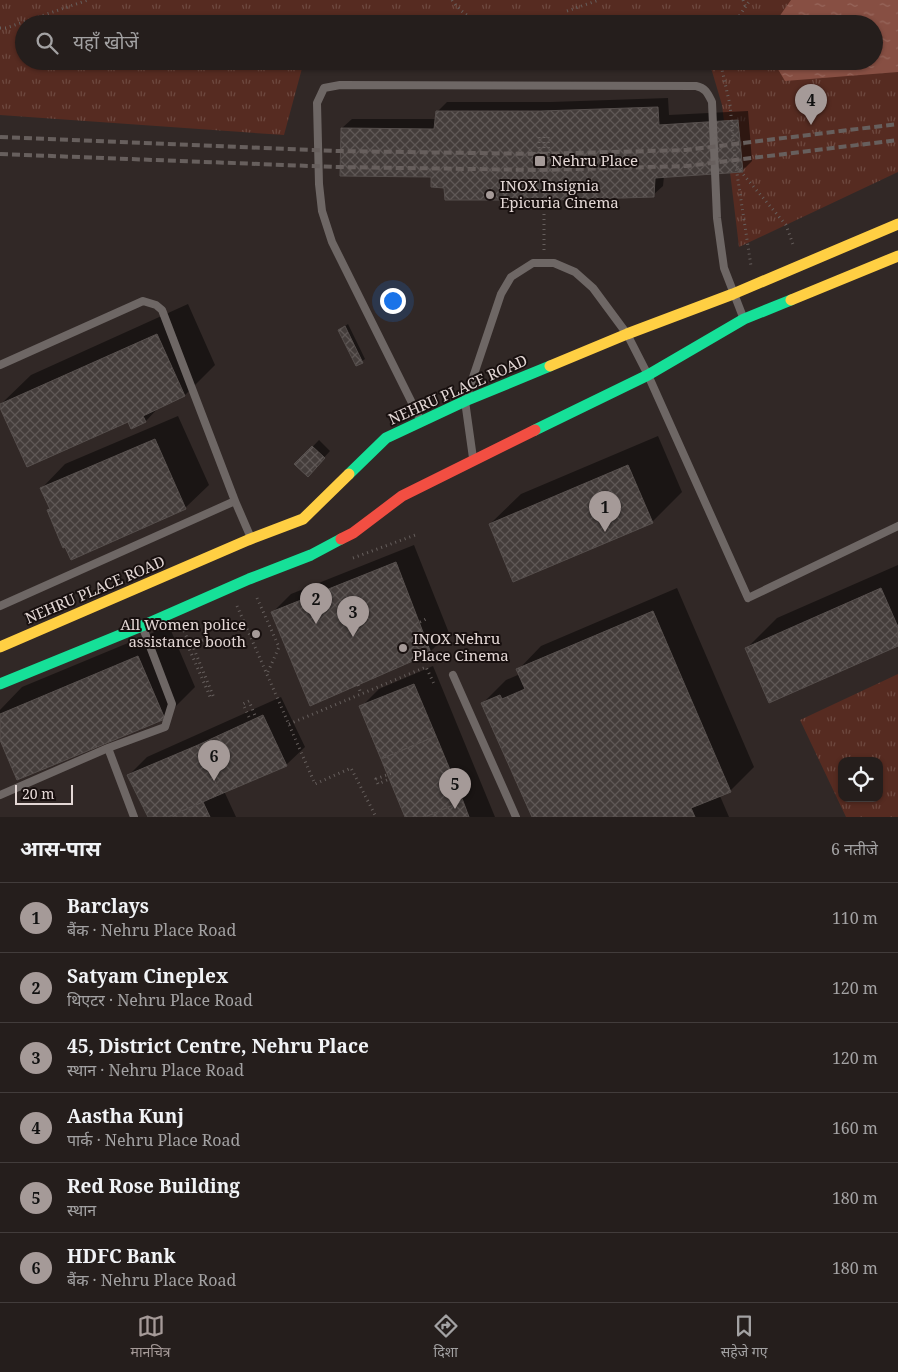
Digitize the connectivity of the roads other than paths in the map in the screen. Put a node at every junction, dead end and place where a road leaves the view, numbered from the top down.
1 (898, 224) edge
2 (898, 256) edge
3 (733, 294) junction
4 (744, 319) junction
5 (628, 334) junction
6 (0, 365) edge
7 (648, 375) junction
8 (465, 401) junction
9 (421, 421) junction
10 (473, 461) junction
11 (235, 501) junction
12 (898, 526) edge
13 (252, 539) junction
14 (0, 606) edge
15 (142, 626) junction
16 (0, 647) edge
17 (453, 675) dead end
18 (0, 684) edge
19 (108, 748) junction
20 (0, 795) edge
21 (134, 817) edge
22 (516, 817) edge

1 - 3 street, NEHRU PLACE ROAD
2 - 4 street
3 - 4 lane
3 - 5 street, NEHRU PLACE ROAD
3 - 9 lane
4 - 7 street
5 - 7 lane
5 - 8 street, NEHRU PLACE ROAD
5 - 8 lane
6 - 11 lane
7 - 10 street
7 - 12 lane
8 - 9 street, NEHRU PLACE ROAD
8 - 10 lane
9 - 13 street, NEHRU PLACE ROAD
10 - 15 street
11 - 13 lane
11 - 14 lane
13 - 16 street, NEHRU PLACE ROAD
15 - 18 street
15 - 19 lane
17 - 22 lane
19 - 20 lane
19 - 21 lane

